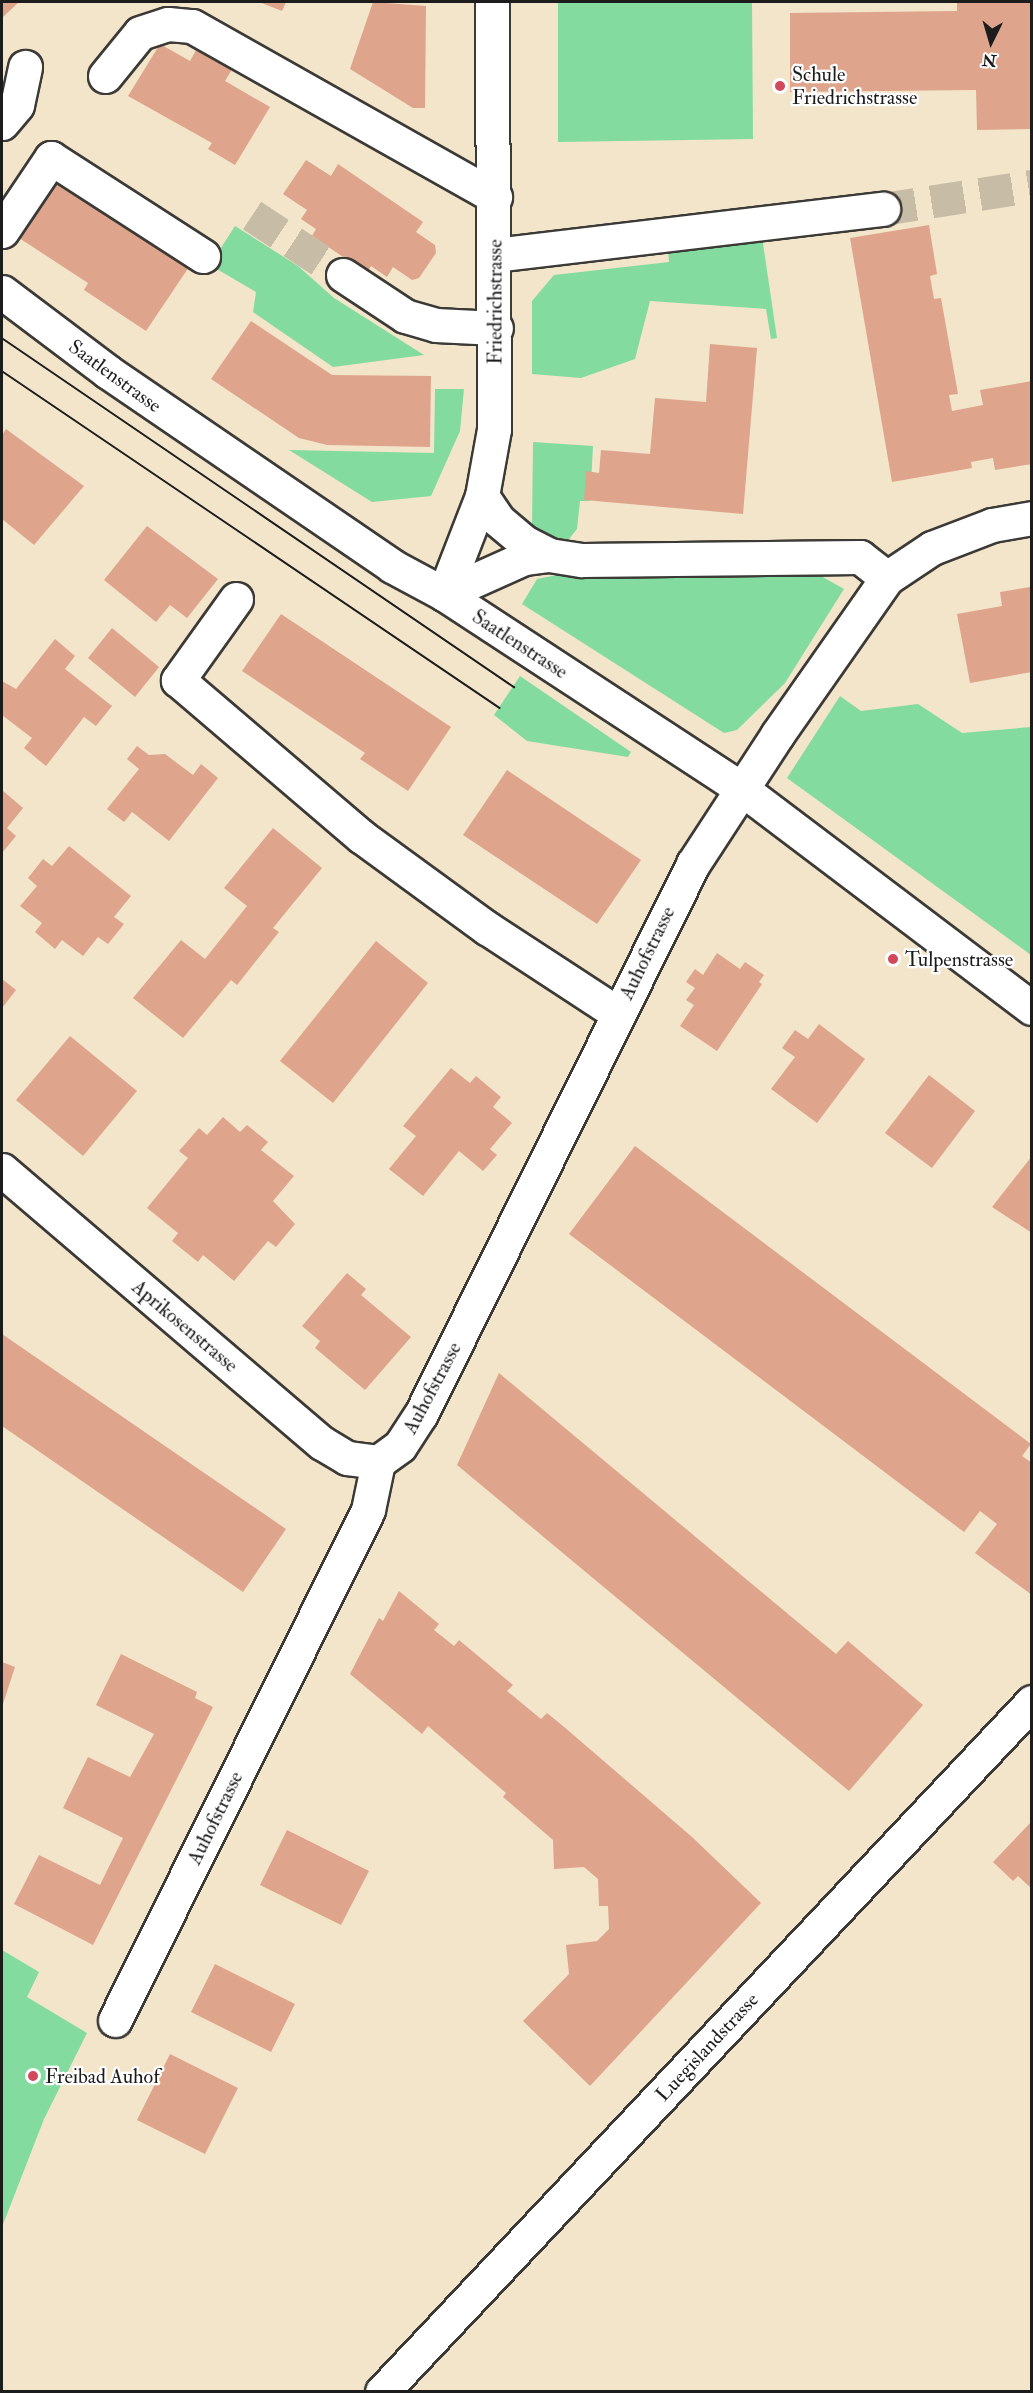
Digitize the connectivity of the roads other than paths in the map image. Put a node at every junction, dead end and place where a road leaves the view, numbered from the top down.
1 (492, 2) edge
2 (25, 67) dead end
3 (105, 76) dead end
4 (2, 123) edge
5 (495, 197) junction
6 (883, 209) tunnel mouth
7 (2, 231) edge
8 (495, 255) junction
9 (203, 256) dead end
10 (343, 275) tunnel mouth
11 (2, 292) edge
12 (496, 328) junction
13 (482, 496) junction
14 (1032, 518) edge
15 (549, 555) junction
16 (887, 578) junction
17 (444, 594) junction
18 (236, 598) dead end
19 (742, 789) junction
20 (1032, 1008) edge
21 (617, 1013) junction
22 (2, 1170) edge
23 (378, 1462) junction
24 (1032, 1702) edge
25 (115, 2020) dead end
26 (382, 2391) edge

1 - 5 street, Friedrichstrasse
2 - 4 street
3 - 5 street
5 - 8 street, Friedrichstrasse
6 - 8 street
7 - 9 street
8 - 12 street, Friedrichstrasse
10 - 12 street
11 - 17 street, Saatlenstrasse
12 - 13 street, Friedrichstrasse
13 - 15 street
13 - 17 street, Friedrichstrasse
14 - 16 street
15 - 16 street
15 - 17 street
16 - 19 street
17 - 19 street, Saatlenstrasse
18 - 21 street
19 - 20 street, Saatlenstrasse
19 - 21 street, Auhofstrasse
21 - 23 street, Auhofstrasse
22 - 23 street, Aprikosenstrasse
23 - 25 street, Auhofstrasse
24 - 26 street, Luegislandstrasse

